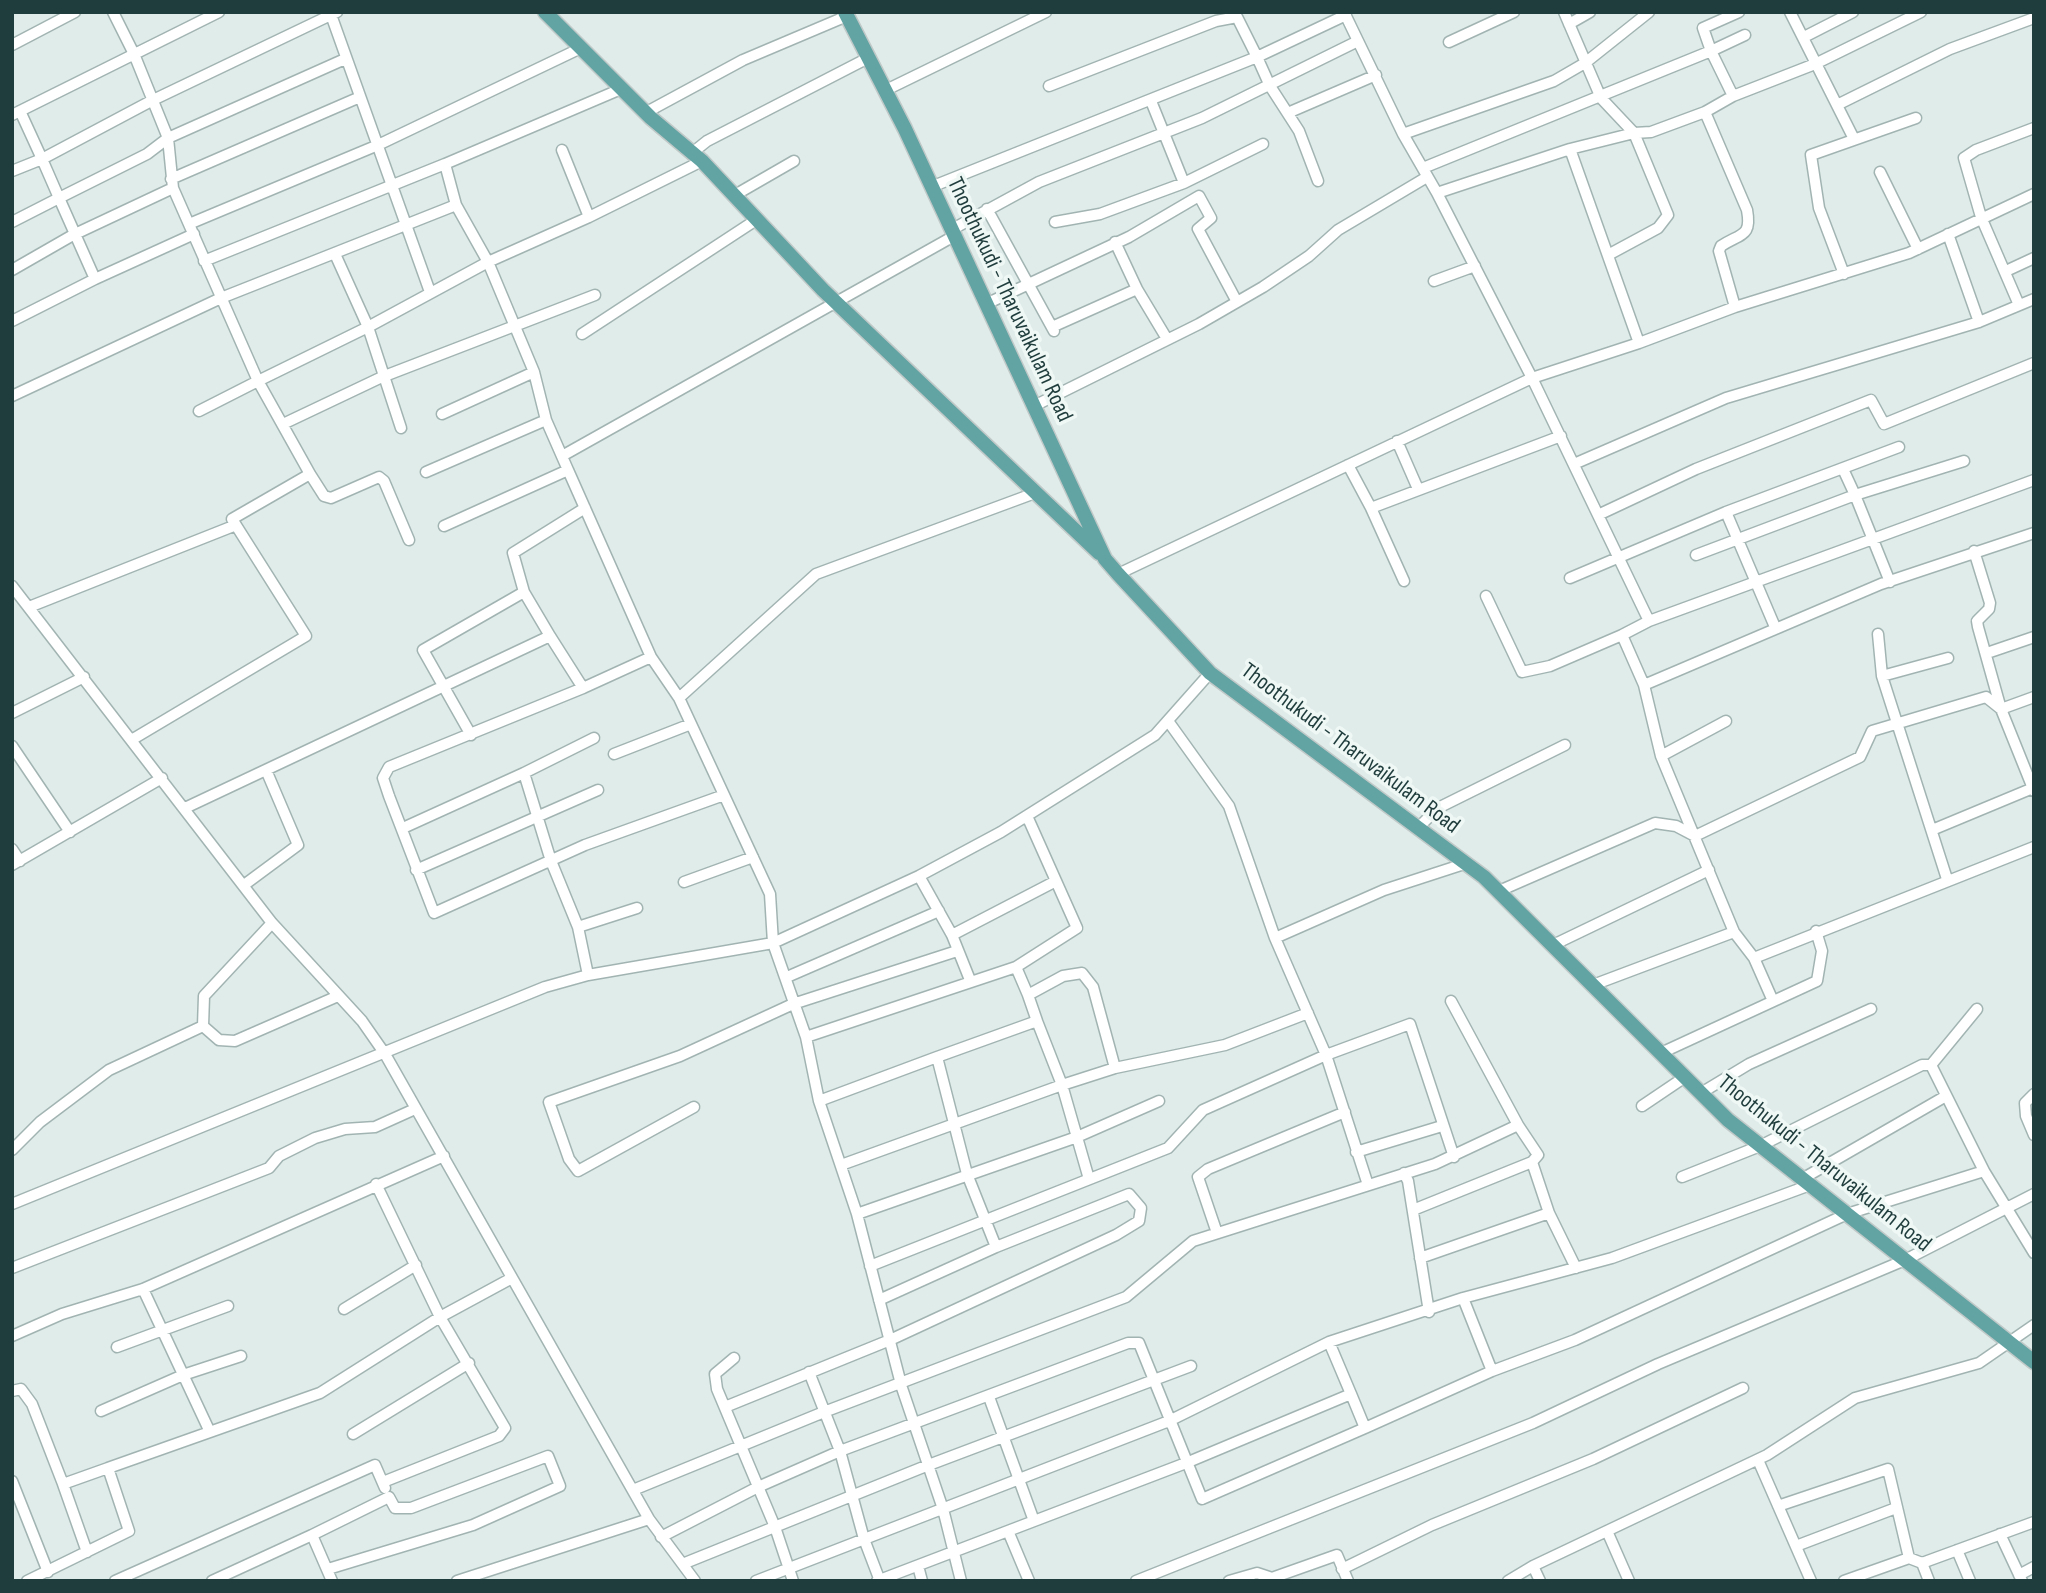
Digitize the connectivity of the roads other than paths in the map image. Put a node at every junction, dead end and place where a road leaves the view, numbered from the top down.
1 (75, 12) edge
2 (113, 12) edge
3 (219, 12) edge
4 (544, 12) edge
5 (1046, 12) edge
6 (1514, 12) edge
7 (1564, 12) edge
8 (1590, 12) edge
9 (1649, 12) edge
10 (1739, 12) edge
11 (1790, 12) edge
12 (1853, 12) edge
13 (1921, 12) edge
14 (333, 13) edge
15 (1345, 13) edge
16 (846, 14) edge
17 (1024, 17) edge
18 (2034, 18) edge
19 (1569, 24) junction
20 (1745, 35) dead end
21 (1804, 37) junction
22 (1358, 41) junction
23 (1448, 42) dead end
24 (12, 46) edge
25 (581, 48) junction
26 (1711, 51) junction
27 (134, 54) junction
28 (870, 57) junction
29 (1257, 57) junction
30 (345, 59) junction
31 (1585, 63) junction
32 (1815, 64) junction
33 (1376, 75) junction
34 (1049, 86) dead end
35 (1270, 86) junction
36 (621, 89) junction
37 (886, 90) junction
38 (1733, 96) junction
39 (360, 97) junction
40 (1601, 97) junction
41 (153, 100) junction
42 (1150, 101) junction
43 (1839, 104) junction
44 (1290, 112) junction
45 (1705, 112) junction
46 (16, 113) edge
47 (645, 113) junction
48 (1916, 118) dead end
49 (2034, 128) edge
50 (1634, 133) junction
51 (1164, 134) junction
52 (1403, 134) junction
53 (168, 138) junction
54 (1854, 139) junction
55 (1263, 144) dead end
56 (378, 145) junction
57 (1570, 149) junction
58 (562, 150) dead end
59 (697, 157) junction
60 (42, 159) junction
61 (794, 161) dead end
62 (446, 164) junction
63 (12, 171) edge
64 (1425, 172) junction
65 (1880, 172) dead end
66 (1318, 181) dead end
67 (1184, 183) junction
68 (172, 184) junction
69 (392, 186) junction
70 (931, 187) junction
71 (1437, 193) junction
72 (2034, 194) edge
73 (735, 195) junction
74 (59, 198) junction
75 (456, 205) junction
76 (987, 209) junction
77 (589, 217) junction
78 (1981, 217) junction
79 (755, 220) junction
80 (12, 222) edge
81 (1055, 222) dead end
82 (405, 225) junction
83 (192, 229) junction
84 (952, 233) junction
85 (1948, 234) junction
86 (73, 235) junction
87 (1115, 242) junction
88 (1918, 249) junction
89 (335, 254) junction
90 (1608, 255) junction
91 (2034, 258) edge
92 (204, 261) junction
93 (488, 262) junction
94 (1475, 266) junction
95 (12, 270) edge
96 (2006, 271) junction
97 (1844, 274) junction
98 (95, 279) junction
99 (1434, 281) dead end
100 (1028, 282) junction
101 (1137, 289) junction
102 (430, 292) junction
103 (595, 295) dead end
104 (221, 298) junction
105 (2034, 299) edge
106 (834, 300) junction
107 (1237, 302) junction
108 (986, 304) junction
109 (2019, 305) junction
110 (1735, 307) junction
111 (12, 321) edge
112 (1979, 322) junction
113 (513, 325) junction
114 (368, 327) junction
115 (582, 334) dead end
116 (1167, 339) junction
117 (1639, 343) junction
118 (2034, 363) edge
119 (534, 372) junction
120 (382, 377) junction
121 (1532, 378) junction
122 (258, 380) junction
123 (12, 396) edge
124 (1034, 406) junction
125 (199, 411) dead end
126 (442, 414) dead end
127 (546, 420) junction
128 (283, 424) junction
129 (401, 428) dead end
130 (1561, 436) junction
131 (1397, 441) junction
132 (1899, 447) dead end
133 (562, 456) junction
134 (1964, 461) dead end
135 (1574, 464) junction
136 (1348, 465) junction
137 (1843, 469) junction
138 (568, 470) junction
139 (426, 472) dead end
140 (310, 474) junction
141 (2034, 480) edge
142 (1418, 489) junction
143 (1035, 493) junction
144 (1855, 495) junction
145 (584, 508) junction
146 (1371, 508) junction
147 (1726, 512) junction
148 (1598, 515) junction
149 (236, 525) junction
150 (444, 526) dead end
151 (2034, 533) edge
152 (1738, 539) junction
153 (1875, 539) junction
154 (409, 540) dead end
155 (1974, 551) junction
156 (1696, 555) dead end
157 (1618, 556) junction
158 (1105, 559) junction
159 (1118, 574) junction
160 (1570, 578) dead end
161 (1757, 581) junction
162 (1404, 582) dead end
163 (1890, 582) junction
164 (12, 586) edge
165 (524, 592) junction
166 (1486, 596) dead end
167 (29, 607) junction
168 (1648, 621) junction
169 (1775, 626) junction
170 (1878, 634) dead end
171 (1622, 635) junction
172 (550, 636) junction
173 (2034, 637) edge
174 (1987, 653) junction
175 (651, 657) junction
176 (1948, 658) dead end
177 (1210, 673) junction
178 (1882, 676) junction
179 (84, 677) junction
180 (1644, 685) junction
181 (443, 688) junction
182 (583, 688) junction
183 (2034, 697) edge
184 (679, 698) junction
185 (2001, 709) junction
186 (12, 713) edge
187 (1168, 721) junction
188 (1726, 721) dead end
189 (1899, 723) junction
190 (691, 724) junction
191 (471, 735) junction
192 (594, 738) dead end
193 (133, 739) junction
194 (1565, 745) dead end
195 (12, 746) edge
196 (614, 754) dead end
197 (1661, 756) junction
198 (266, 770) junction
199 (524, 773) junction
200 (162, 778) junction
201 (598, 790) dead end
202 (2033, 790) edge
203 (724, 795) junction
204 (185, 808) junction
205 (1027, 816) junction
206 (537, 817) junction
207 (1419, 827) junction
208 (403, 828) junction
209 (1932, 830) junction
210 (70, 832) junction
211 (1695, 836) junction
212 (2034, 848) edge
213 (12, 849) edge
214 (753, 856) junction
215 (551, 861) junction
216 (16, 863) edge
217 (1467, 863) junction
218 (416, 870) junction
219 (1709, 870) junction
220 (919, 876) junction
221 (1947, 879) junction
222 (1056, 881) junction
223 (684, 882) dead end
224 (244, 885) junction
225 (1499, 891) junction
226 (637, 908) dead end
227 (939, 911) junction
228 (272, 923) junction
229 (578, 927) junction
230 (1816, 931) junction
231 (1734, 932) junction
232 (952, 935) junction
233 (1275, 938) junction
234 (774, 943) junction
235 (1553, 945) junction
236 (957, 951) junction
237 (1754, 958) junction
238 (1016, 967) junction
239 (588, 975) junction
240 (787, 977) junction
241 (970, 980) junction
242 (1593, 985) junction
243 (1028, 995) junction
244 (338, 996) junction
245 (1451, 1001) dead end
246 (1773, 1001) junction
247 (793, 1004) junction
248 (1871, 1009) dead end
249 (1977, 1009) dead end
250 (1308, 1013) junction
251 (1037, 1021) junction
252 (203, 1026) junction
253 (806, 1037) junction
254 (1661, 1053) junction
255 (385, 1054) junction
256 (1326, 1055) junction
257 (937, 1057) junction
258 (1931, 1065) junction
259 (1115, 1068) junction
260 (1685, 1077) junction
261 (1062, 1085) junction
262 (1701, 1093) junction
263 (2034, 1094) edge
264 (1947, 1096) junction
265 (819, 1101) junction
266 (1159, 1101) dead end
267 (1642, 1106) dead end
268 (694, 1107) dead end
269 (415, 1109) junction
270 (1345, 1112) junction
271 (955, 1122) junction
272 (1518, 1125) junction
273 (1442, 1126) junction
274 (2034, 1135) edge
275 (1077, 1137) junction
276 (1760, 1146) junction
277 (12, 1150) edge
278 (1356, 1152) junction
279 (444, 1156) junction
280 (1454, 1157) junction
281 (1532, 1162) junction
282 (841, 1165) junction
283 (1984, 1171) junction
284 (967, 1174) junction
285 (1404, 1174) junction
286 (1682, 1177) dead end
287 (1089, 1179) junction
288 (1806, 1182) junction
289 (376, 1184) junction
290 (1368, 1185) junction
291 (2034, 1194) edge
292 (12, 1204) edge
293 (2005, 1208) junction
294 (1413, 1210) junction
295 (1549, 1213) junction
296 (857, 1214) junction
297 (1847, 1214) junction
298 (984, 1220) junction
299 (1217, 1233) junction
300 (996, 1247) junction
301 (2034, 1253) edge
302 (1420, 1258) junction
303 (1905, 1261) junction
304 (416, 1265) junction
305 (870, 1266) junction
306 (12, 1268) edge
307 (1576, 1268) junction
308 (512, 1278) junction
309 (143, 1289) junction
310 (1463, 1298) junction
311 (879, 1300) junction
312 (228, 1306) dead end
313 (344, 1309) dead end
314 (1429, 1312) junction
315 (440, 1317) junction
316 (2034, 1325) edge
317 (163, 1330) junction
318 (12, 1336) edge
319 (890, 1340) junction
320 (1329, 1342) junction
321 (2008, 1342) junction
322 (117, 1347) dead end
323 (241, 1356) dead end
324 (734, 1358) dead end
325 (2034, 1362) edge
326 (469, 1363) junction
327 (1191, 1366) dead end
328 (1492, 1371) junction
329 (809, 1372) junction
330 (183, 1375) junction
331 (1155, 1381) junction
332 (901, 1384) junction
333 (1743, 1388) dead end
334 (12, 1391) edge
335 (1351, 1394) junction
336 (989, 1397) junction
337 (725, 1408) junction
338 (101, 1411) dead end
339 (824, 1412) junction
340 (1169, 1421) junction
341 (913, 1425) junction
342 (1365, 1428) junction
343 (209, 1430) junction
344 (353, 1434) dead end
345 (1004, 1436) junction
346 (741, 1445) junction
347 (840, 1451) junction
348 (1758, 1460) junction
349 (1186, 1463) junction
350 (926, 1466) junction
351 (108, 1468) junction
352 (1020, 1480) junction
353 (12, 1481) edge
354 (383, 1482) junction
355 (63, 1484) junction
356 (758, 1487) junction
357 (633, 1490) junction
358 (851, 1495) junction
359 (389, 1497) junction
360 (1778, 1506) junction
361 (943, 1508) junction
362 (1896, 1508) junction
363 (649, 1518) junction
364 (1034, 1521) junction
365 (2034, 1522) edge
366 (775, 1527) junction
367 (1008, 1531) junction
368 (1607, 1531) junction
369 (2000, 1534) junction
370 (312, 1535) junction
371 (661, 1537) junction
372 (864, 1539) junction
373 (1796, 1546) junction
374 (1957, 1550) junction
375 (87, 1552) junction
376 (953, 1553) junction
377 (1909, 1558) junction
378 (685, 1563) junction
379 (1922, 1563) junction
380 (918, 1566) junction
381 (1533, 1566) junction
382 (2034, 1567) edge
383 (328, 1569) junction
384 (788, 1569) junction
385 (1342, 1569) junction
386 (48, 1572) junction
387 (2020, 1578) edge
388 (879, 1580) edge
389 (27, 1581) edge
390 (115, 1581) edge
391 (212, 1581) edge
392 (332, 1581) edge
393 (457, 1581) edge
394 (695, 1581) edge
395 (757, 1581) edge
396 (793, 1581) edge
397 (922, 1581) edge
398 (961, 1581) edge
399 (1029, 1581) edge
400 (1136, 1581) edge
401 (1228, 1581) edge
402 (1348, 1581) edge
403 (1508, 1581) edge
404 (1540, 1581) edge
405 (1629, 1581) edge
406 (1811, 1581) edge
407 (1844, 1581) edge
408 (1929, 1581) edge
409 (1970, 1581) edge

1 - 24 street
2 - 27 street
3 - 27 street
4 - 25 main road
5 - 17 street
6 - 23 street
7 - 19 street
8 - 19 street
9 - 31 street
10 - 26 street
11 - 21 street
12 - 21 street
13 - 32 street
14 - 30 street
14 - 41 street
15 - 22 street
15 - 29 street
16 - 28 main road, Thoothukudi - Tharuvaikulam Road
16 - 47 street
17 - 37 street
18 - 43 street
19 - 31 street
20 - 26 street
21 - 32 street
22 - 33 street
22 - 35 street
25 - 36 main road
25 - 56 street
26 - 38 street
26 - 40 street
27 - 41 street
27 - 46 street
28 - 37 main road, Thoothukudi - Tharuvaikulam Road
28 - 59 street
29 - 34 street
29 - 35 street
29 - 42 street
30 - 39 street
30 - 53 street
31 - 40 street
31 - 52 street
32 - 38 street
32 - 43 street
33 - 44 street
33 - 52 street
35 - 44 street
35 - 51 street
36 - 47 main road
36 - 62 street
37 - 70 main road, Thoothukudi - Tharuvaikulam Road
38 - 45 street
39 - 56 street
39 - 68 street
40 - 50 street
40 - 64 street
41 - 53 street
41 - 60 street
42 - 51 street
42 - 70 street
43 - 54 street
44 - 66 street
45 - 50 street
45 - 110 street
46 - 60 street
47 - 59 main road
48 - 54 street
49 - 78 street
50 - 57 street
50 - 90 street
51 - 67 street
51 - 76 street
52 - 64 street
53 - 68 street
53 - 74 street
54 - 97 street
55 - 67 street
56 - 69 street
56 - 83 street
57 - 71 street
57 - 90 street
58 - 77 street
59 - 73 main road
59 - 77 street
60 - 63 street
60 - 74 street
61 - 73 street
62 - 69 street
62 - 75 street
64 - 71 street
64 - 107 street
65 - 88 street
67 - 81 street
68 - 83 street
68 - 86 street
69 - 82 street
69 - 92 street
70 - 84 main road, Thoothukudi - Tharuvaikulam Road
71 - 94 street
72 - 78 street
73 - 79 main road
74 - 80 street
74 - 86 street
75 - 82 street
75 - 93 street
76 - 84 street
76 - 100 street
77 - 93 street
78 - 85 street
78 - 96 street
79 - 106 main road
79 - 115 street
82 - 89 street
82 - 102 street
83 - 92 street
83 - 98 street
84 - 106 street
84 - 108 main road, Thoothukudi - Tharuvaikulam Road
85 - 88 street
85 - 112 street
86 - 95 street
86 - 98 street
87 - 100 street
87 - 101 street
87 - 107 street
88 - 97 street
89 - 104 street
89 - 114 street
90 - 117 street
91 - 96 street
92 - 104 street
93 - 102 street
93 - 113 street
94 - 99 street
94 - 121 street
96 - 109 street
97 - 110 street
98 - 111 street
100 - 101 street
100 - 108 street
101 - 116 street
102 - 114 street
103 - 113 street
104 - 122 street
104 - 123 street
105 - 109 street
106 - 133 street
106 - 143 main road
107 - 116 street
108 - 124 main road, Thoothukudi - Tharuvaikulam Road
109 - 112 street
110 - 117 street
112 - 135 street
113 - 119 street
113 - 120 street
114 - 120 street
114 - 122 street
116 - 124 street
117 - 121 street
118 - 148 street
119 - 126 street
119 - 127 street
120 - 128 street
120 - 129 street
121 - 130 street
121 - 131 street
122 - 125 street
122 - 128 street
124 - 158 main road, Thoothukudi - Tharuvaikulam Road
127 - 133 street
127 - 139 street
128 - 140 street
130 - 135 street
130 - 142 street
131 - 136 street
131 - 142 street
132 - 137 street
133 - 138 street
134 - 144 street
135 - 148 street
136 - 146 street
136 - 159 street
137 - 144 street
137 - 147 street
138 - 145 street
138 - 150 street
140 - 149 street
140 - 154 street
141 - 153 street
142 - 146 street
143 - 158 main road
143 - 184 street
144 - 152 street
144 - 153 street
145 - 165 street
145 - 175 street
146 - 162 street
147 - 152 street
147 - 157 street
148 - 157 street
149 - 167 street
149 - 193 street
151 - 155 street
152 - 156 street
152 - 161 street
153 - 161 street
153 - 163 street
155 - 163 street
155 - 174 street
157 - 160 street
157 - 168 street
158 - 159 main road, Thoothukudi - Tharuvaikulam Road
159 - 177 main road, Thoothukudi - Tharuvaikulam Road
161 - 168 street
161 - 169 street
163 - 169 street
164 - 167 street
165 - 172 street
165 - 181 street
166 - 171 street
167 - 179 street
168 - 171 street
169 - 180 street
170 - 178 street
171 - 180 street
172 - 181 street
172 - 182 street
173 - 174 street
174 - 185 street
175 - 182 street
175 - 184 street
176 - 178 street
177 - 187 street
177 - 207 main road, Thoothukudi - Tharuvaikulam Road
178 - 189 street
179 - 186 street
179 - 193 street
180 - 197 street
181 - 191 street
181 - 198 street
182 - 191 street
183 - 185 street
184 - 190 street
185 - 189 street
185 - 202 street
187 - 205 street
187 - 233 street
188 - 197 street
189 - 209 street
189 - 211 street
190 - 196 street
190 - 203 street
191 - 208 street
192 - 199 street
193 - 200 street
194 - 207 street
195 - 210 street
197 - 211 street
198 - 204 street
198 - 224 street
199 - 206 street
199 - 208 street
200 - 204 street
200 - 210 street
201 - 206 street
202 - 209 street
203 - 214 street
203 - 215 street
204 - 224 street
205 - 220 street
205 - 222 street
206 - 215 street
206 - 218 street
207 - 217 main road, Thoothukudi - Tharuvaikulam Road
208 - 218 street
209 - 221 street
210 - 216 street
211 - 219 street
211 - 225 street
212 - 221 street
213 - 216 street
214 - 223 street
214 - 234 street
215 - 218 street
215 - 229 street
217 - 225 main road, Thoothukudi - Tharuvaikulam Road
217 - 233 street
219 - 231 street
219 - 235 street
220 - 227 street
220 - 234 street
221 - 230 street
222 - 232 street
222 - 238 street
224 - 228 street
225 - 235 main road, Thoothukudi - Tharuvaikulam Road
226 - 229 street
227 - 232 street
227 - 240 street
228 - 244 street
228 - 252 street
229 - 239 street
230 - 237 street
230 - 246 street
231 - 237 street
231 - 242 street
232 - 236 street
233 - 250 street
234 - 239 street
234 - 240 street
235 - 242 main road, Thoothukudi - Tharuvaikulam Road
236 - 241 street
236 - 247 street
237 - 246 street
238 - 241 street
238 - 243 street
239 - 255 street
240 - 247 street
241 - 253 street
242 - 254 main road, Thoothukudi - Tharuvaikulam Road
243 - 251 street
243 - 259 street
244 - 252 street
244 - 255 street
245 - 272 street
246 - 254 street
247 - 253 street
247 - 268 street
248 - 262 street
249 - 258 street
250 - 256 street
250 - 259 street
251 - 257 street
251 - 261 street
252 - 277 street
253 - 265 street
254 - 260 main road, Thoothukudi - Tharuvaikulam Road
255 - 269 street
255 - 292 street
256 - 270 street
256 - 273 street
256 - 287 street
257 - 265 street
257 - 271 street
258 - 264 street
258 - 276 street
259 - 261 street
260 - 262 main road, Thoothukudi - Tharuvaikulam Road
260 - 267 street
261 - 271 street
261 - 275 street
262 - 276 main road, Thoothukudi - Tharuvaikulam Road
263 - 274 street
264 - 283 street
264 - 288 street
265 - 282 street
266 - 275 street
269 - 279 street
269 - 306 street
270 - 278 street
270 - 299 street
271 - 282 street
271 - 284 street
272 - 280 street
272 - 281 street
273 - 278 street
273 - 280 street
275 - 284 street
275 - 287 street
276 - 286 street
276 - 288 main road, Thoothukudi - Tharuvaikulam Road
278 - 290 street
279 - 289 street
279 - 308 street
280 - 285 street
281 - 294 street
281 - 295 street
282 - 296 street
283 - 293 street
283 - 297 street
284 - 296 street
284 - 298 street
285 - 290 street
285 - 294 street
287 - 298 street
288 - 297 main road, Thoothukudi - Tharuvaikulam Road
288 - 307 street
289 - 304 street
289 - 309 street
290 - 299 street
291 - 293 street
293 - 301 street
293 - 303 street
294 - 302 street
295 - 302 street
295 - 307 street
296 - 305 street
297 - 303 main road, Thoothukudi - Tharuvaikulam Road
297 - 328 street
298 - 300 street
298 - 305 street
299 - 332 street
300 - 311 street
300 - 319 street
302 - 314 street
303 - 321 main road, Thoothukudi - Tharuvaikulam Road
303 - 400 street
304 - 313 street
304 - 315 street
305 - 311 street
307 - 310 street
308 - 315 street
308 - 357 street
309 - 317 street
309 - 318 street
310 - 314 street
310 - 328 street
311 - 319 street
312 - 317 street
314 - 320 street
315 - 326 street
315 - 343 street
316 - 321 street
317 - 322 street
317 - 330 street
319 - 329 street
319 - 332 street
320 - 335 street
320 - 340 street
321 - 325 main road, Thoothukudi - Tharuvaikulam Road
321 - 348 street
323 - 330 street
324 - 337 street
326 - 344 street
326 - 354 street
327 - 331 street
328 - 342 street
329 - 337 street
329 - 339 street
330 - 338 street
330 - 343 street
331 - 336 street
331 - 340 street
331 - 345 street
332 - 339 street
332 - 341 street
333 - 385 street
334 - 355 street
335 - 342 street
335 - 349 street
336 - 341 street
336 - 345 street
337 - 346 street
339 - 346 street
339 - 347 street
340 - 349 street
340 - 352 street
341 - 347 street
341 - 350 street
342 - 349 street
343 - 351 street
345 - 350 street
345 - 352 street
346 - 356 street
346 - 357 street
347 - 356 street
347 - 358 street
348 - 360 street
348 - 368 street
349 - 364 street
350 - 358 street
350 - 361 street
351 - 355 street
351 - 375 street
352 - 361 street
352 - 364 street
353 - 386 street
354 - 359 street
354 - 390 street
355 - 375 street
356 - 366 street
356 - 371 street
357 - 363 street
358 - 366 street
358 - 372 street
359 - 370 street
359 - 383 street
360 - 362 street
360 - 373 street
361 - 372 street
361 - 376 street
362 - 373 street
362 - 377 street
363 - 371 street
363 - 393 street
364 - 367 street
365 - 369 street
366 - 378 street
366 - 384 street
367 - 376 street
367 - 399 street
368 - 381 street
368 - 405 street
369 - 374 street
369 - 387 street
370 - 383 street
370 - 391 street
371 - 378 street
372 - 384 street
372 - 388 street
373 - 406 street
374 - 379 street
374 - 409 street
375 - 386 street
376 - 380 street
376 - 398 street
377 - 379 street
377 - 407 street
378 - 394 street
379 - 408 street
380 - 388 street
380 - 397 street
381 - 403 street
381 - 404 street
382 - 387 street
383 - 392 street
384 - 395 street
384 - 396 street
385 - 401 street
385 - 402 street
386 - 389 street

